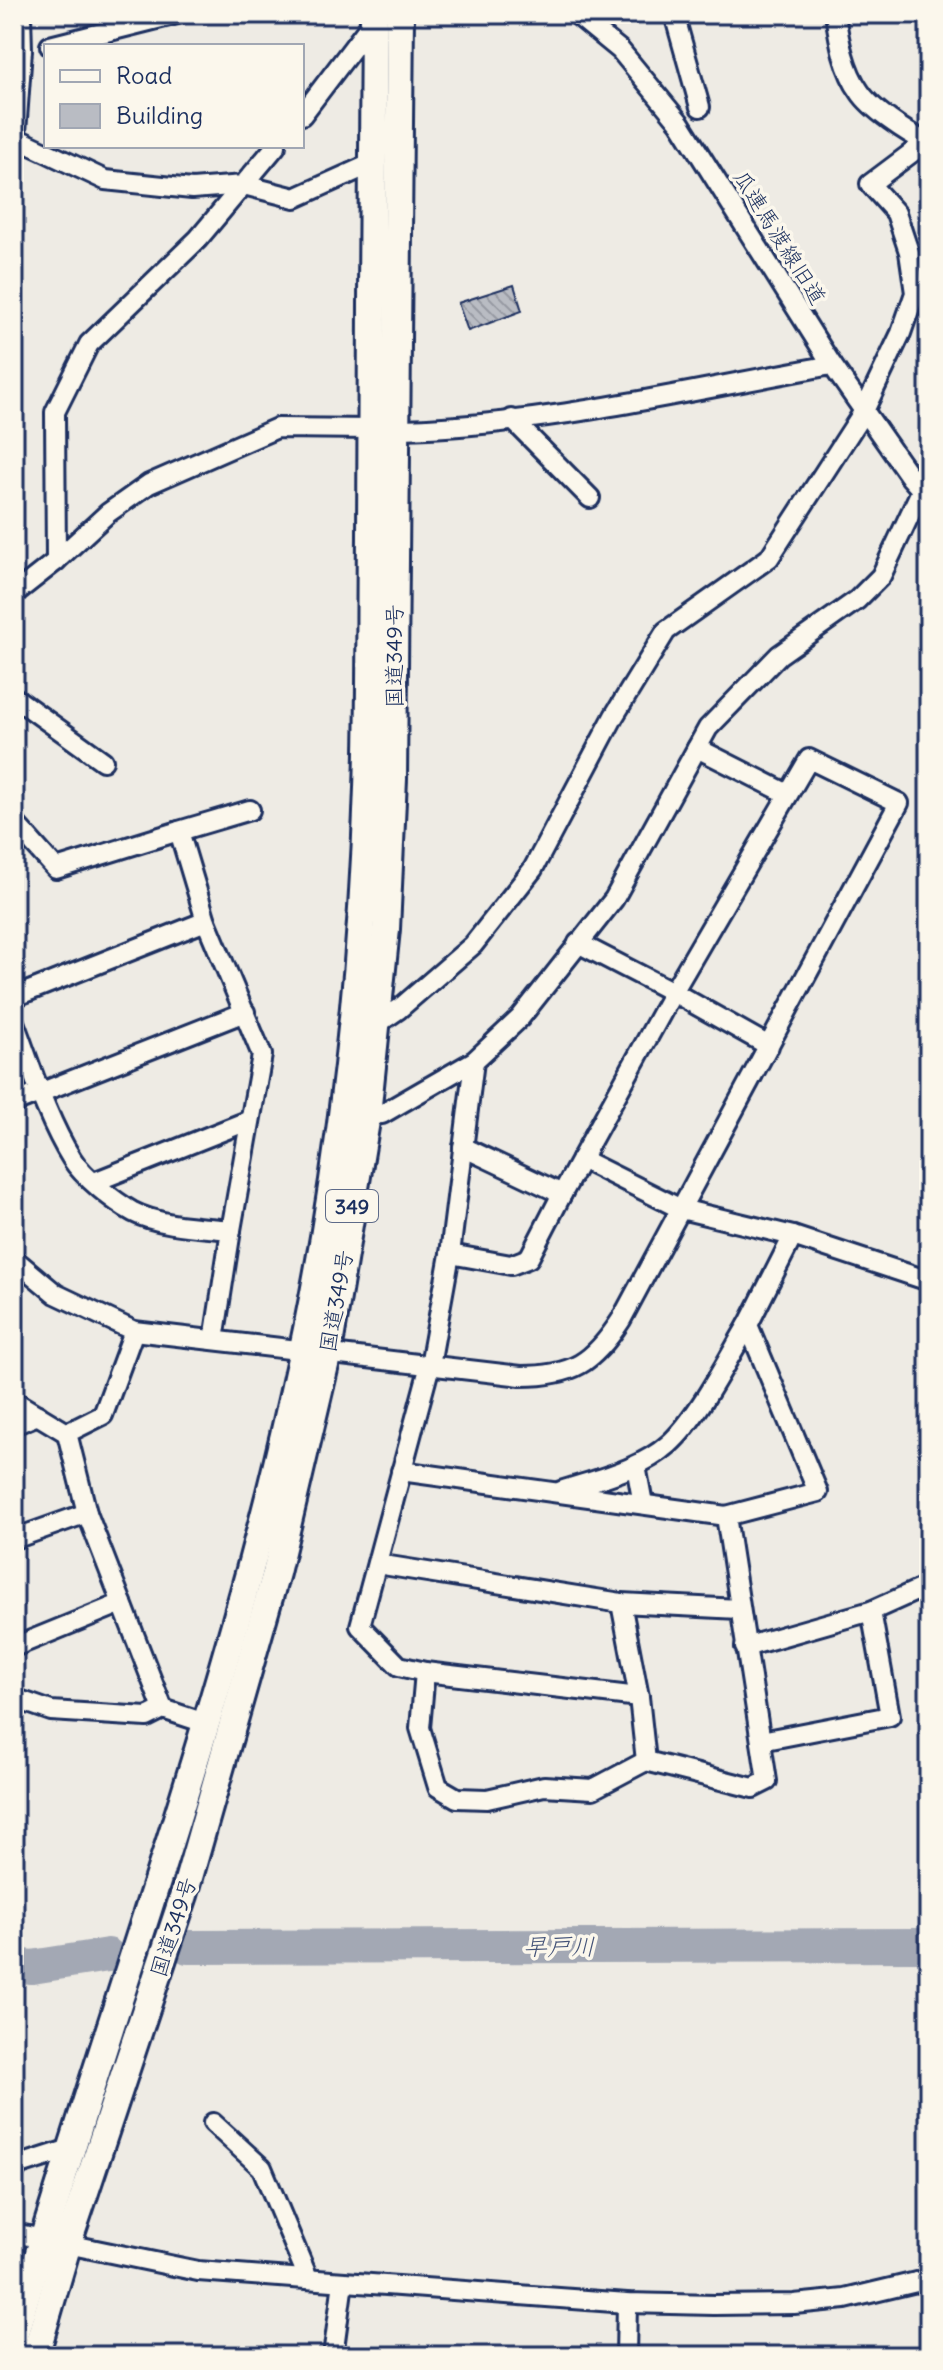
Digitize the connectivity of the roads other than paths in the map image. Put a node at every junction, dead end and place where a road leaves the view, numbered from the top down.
1 (21, 14) edge
2 (177, 14) edge
3 (576, 14) edge
4 (674, 14) edge
5 (835, 14) edge
6 (383, 16) edge
7 (56, 44) edge
8 (44, 47) edge
9 (18, 50) edge
10 (700, 107) dead end
11 (304, 113) edge
12 (16, 138) edge
13 (928, 142) edge
14 (274, 148) edge
15 (14, 160) edge
16 (373, 163) junction
17 (244, 185) junction
18 (832, 365) junction
19 (864, 411) junction
20 (512, 419) junction
21 (383, 429) junction
22 (926, 487) edge
23 (590, 498) dead end
24 (56, 561) junction
25 (14, 594) edge
26 (14, 697) edge
27 (697, 748) junction
28 (103, 761) dead end
29 (788, 794) junction
30 (250, 810) dead end
31 (14, 822) edge
32 (179, 831) junction
33 (206, 921) junction
34 (578, 943) junction
35 (673, 992) junction
36 (14, 997) edge
37 (245, 1012) junction
38 (14, 1022) edge
39 (377, 1024) junction
40 (769, 1046) junction
41 (474, 1061) junction
42 (41, 1092) junction
43 (14, 1103) edge
44 (367, 1115) junction
45 (250, 1120) junction
46 (463, 1147) junction
47 (581, 1159) junction
48 (94, 1182) junction
49 (562, 1194) junction
50 (681, 1209) junction
51 (231, 1230) junction
52 (793, 1236) junction
53 (450, 1254) junction
54 (14, 1259) edge
55 (929, 1281) edge
56 (748, 1325) junction
57 (134, 1331) junction
58 (214, 1340) junction
59 (316, 1351) junction
60 (430, 1365) junction
61 (14, 1401) edge
62 (38, 1415) junction
63 (14, 1425) edge
64 (67, 1433) junction
65 (636, 1466) junction
66 (401, 1471) junction
67 (556, 1492) junction
68 (643, 1504) junction
69 (87, 1513) junction
70 (726, 1516) junction
71 (14, 1539) edge
72 (377, 1564) junction
73 (929, 1585) edge
74 (122, 1603) junction
75 (621, 1603) junction
76 (739, 1609) junction
77 (871, 1611) junction
78 (14, 1647) edge
79 (745, 1647) junction
80 (425, 1672) junction
81 (639, 1697) junction
82 (14, 1698) edge
83 (163, 1709) junction
84 (205, 1723) junction
85 (761, 1741) junction
86 (646, 1761) junction
87 (213, 2123) dead end
88 (73, 2148) junction
89 (14, 2167) edge
90 (14, 2233) edge
91 (55, 2241) junction
92 (308, 2278) junction
93 (929, 2279) edge
94 (343, 2282) junction
95 (627, 2303) junction
96 (14, 2336) edge
97 (35, 2356) edge
98 (333, 2356) edge
99 (626, 2356) edge

1 - 9 street
2 - 7 street
3 - 18 street, 瓜連馬渡線旧道
4 - 10 street
5 - 13 street
6 - 11 street
6 - 16 highway, 国道349号 / 349
6 - 21 highway, 国道349号 / 349
8 - 9 street
9 - 12 street
12 - 15 street
12 - 17 street
13 - 19 street
14 - 17 street
16 - 17 street
16 - 21 highway, 国道349号 / 349
17 - 24 street
18 - 19 street, 瓜連馬渡線旧道
18 - 20 street
19 - 22 street, 瓜連馬渡線旧道
19 - 39 street
20 - 21 street
20 - 23 street
21 - 24 street
21 - 39 highway, 国道349号 / 349
21 - 59 highway, 国道349号 / 349
22 - 27 street
24 - 25 street
26 - 28 street
27 - 29 street
27 - 34 street
29 - 35 street
29 - 40 street
30 - 32 street
31 - 32 street
32 - 33 street
33 - 36 street
33 - 37 street
34 - 35 street
34 - 41 street
35 - 40 street
35 - 47 street
37 - 42 street
37 - 45 street
38 - 42 street
39 - 44 highway, 国道349号 / 349
40 - 50 street
41 - 44 street
41 - 46 street
42 - 43 street
42 - 48 street
44 - 59 highway, 国道349号 / 349
45 - 48 street
45 - 51 street
46 - 49 street
46 - 53 street
47 - 49 street
47 - 50 street
48 - 51 street
49 - 53 street
50 - 52 street
50 - 60 street
51 - 58 street
52 - 55 street
52 - 56 street
53 - 60 street
54 - 57 street
56 - 65 street
56 - 70 street
57 - 58 street
57 - 64 street
58 - 59 street
59 - 60 street
59 - 84 highway, 国道349号 / 349
59 - 91 highway, 国道349号 / 349
60 - 66 street
61 - 62 street
62 - 63 street
62 - 64 street
64 - 69 street
65 - 67 street
65 - 68 street
66 - 67 street
66 - 72 street
67 - 68 street
68 - 70 street
69 - 71 street
69 - 74 street
70 - 76 street
72 - 75 street
72 - 80 street
73 - 77 street
74 - 78 street
74 - 83 street
75 - 76 street
75 - 81 street
76 - 79 street
77 - 79 street
77 - 85 street
79 - 85 street
80 - 81 street
80 - 86 street
81 - 86 street
82 - 83 street
83 - 84 street
84 - 88 highway, 国道349号 / 349
85 - 86 street
87 - 92 street
88 - 89 street
88 - 91 highway, 国道349号 / 349
90 - 91 street
91 - 92 street
91 - 96 highway, 国道349号 / 349
91 - 97 highway, 国道349号 / 349
92 - 94 street
93 - 95 street
94 - 95 street
94 - 98 street
95 - 99 street

